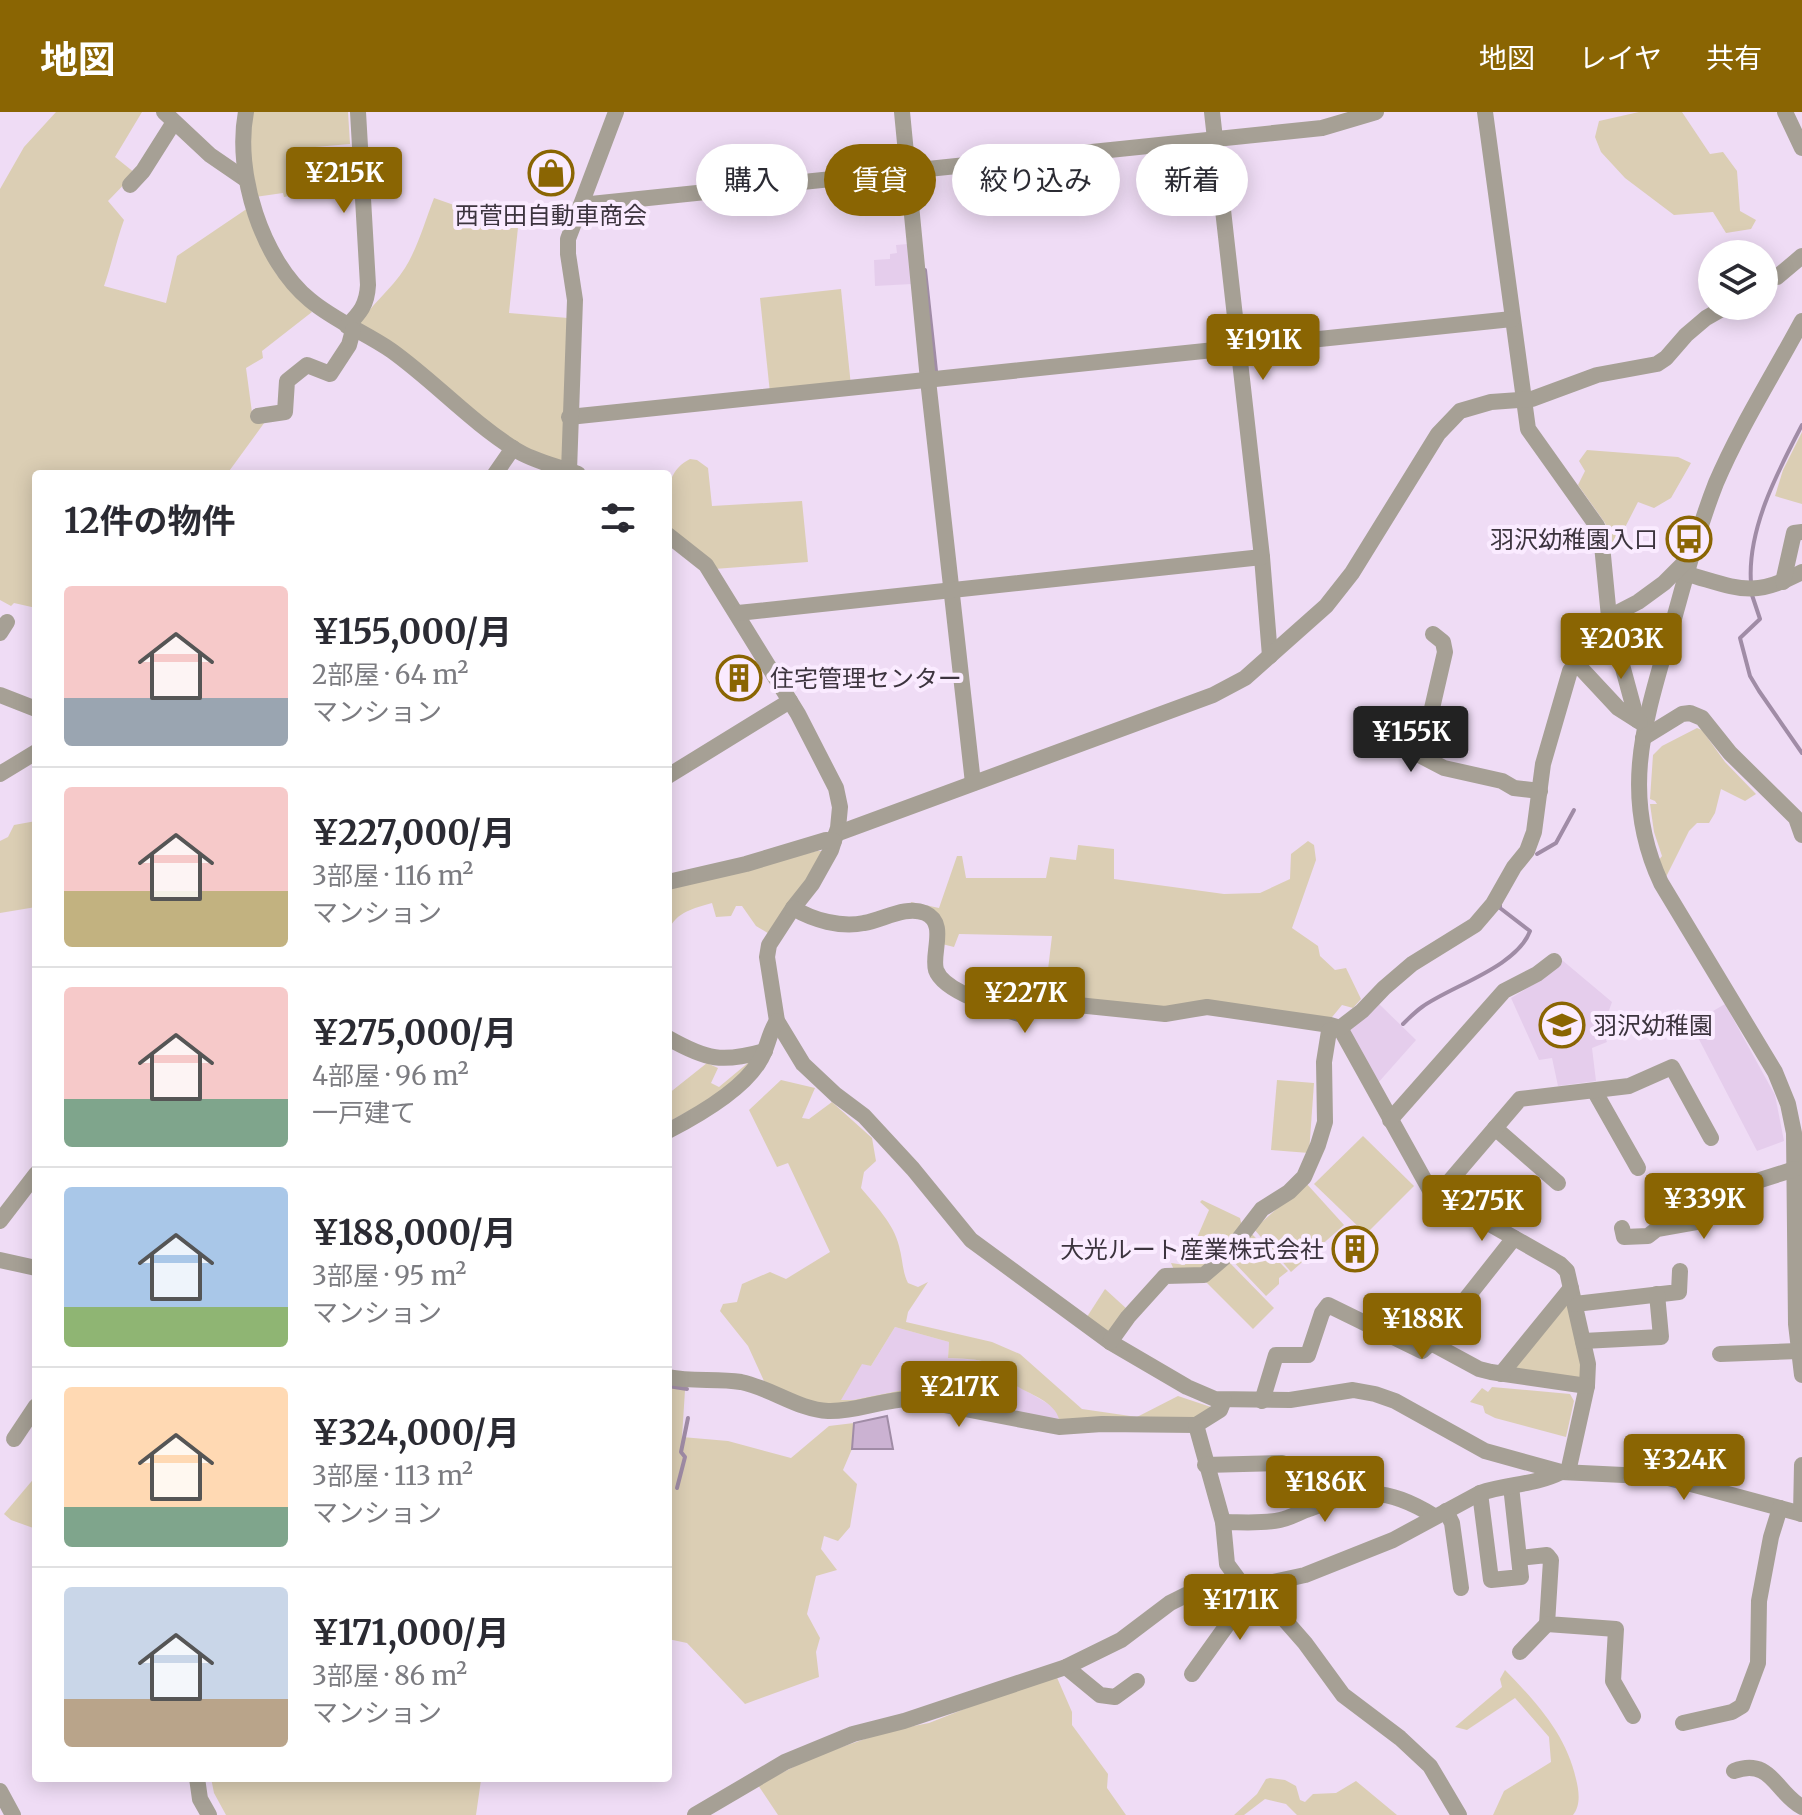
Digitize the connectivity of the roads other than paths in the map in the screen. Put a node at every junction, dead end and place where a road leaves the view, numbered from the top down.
1 (246, 112) edge
2 (358, 112) edge
3 (616, 112) edge
4 (902, 112) edge
5 (1212, 112) edge
6 (1376, 112) edge
7 (1485, 112) edge
8 (1785, 112) edge
9 (169, 117) edge
10 (1215, 140) junction
11 (905, 144) edge
12 (1802, 148) edge
13 (936, 168) edge
14 (245, 179) junction
15 (824, 180) edge
16 (130, 185) dead end
17 (581, 205) junction
18 (912, 216) edge
19 (1802, 256) edge
20 (1778, 276) edge
21 (1512, 319) junction
22 (1704, 320) edge
23 (1802, 321) edge
24 (350, 328) junction
25 (1239, 348) junction
26 (928, 380) junction
27 (1523, 400) junction
28 (258, 416) dead end
29 (569, 417) junction
30 (513, 448) junction
31 (498, 470) edge
32 (567, 470) edge
33 (574, 470) edge
34 (1802, 532) edge
35 (672, 538) edge
36 (1692, 555) junction
37 (1262, 557) junction
38 (1802, 572) edge
39 (1687, 574) junction
40 (1783, 582) junction
41 (952, 589) junction
42 (738, 613) junction
43 (1609, 617) junction
44 (1433, 634) dead end
45 (1270, 656) junction
46 (1576, 663) junction
47 (0, 695) edge
48 (790, 701) junction
49 (32, 707) edge
50 (1642, 727) junction
51 (32, 754) edge
52 (0, 774) edge
53 (672, 774) edge
54 (973, 783) junction
55 (1540, 791) junction
56 (1802, 835) edge
57 (835, 837) junction
58 (672, 881) edge
59 (793, 908) junction
60 (1554, 961) dead end
61 (777, 1021) junction
62 (1340, 1028) junction
63 (672, 1040) edge
64 (765, 1051) junction
65 (1595, 1092) junction
66 (1784, 1093) junction
67 (1802, 1098) edge
68 (1390, 1120) junction
69 (1495, 1128) junction
70 (672, 1129) edge
71 (1711, 1138) dead end
72 (1638, 1168) dead end
73 (1795, 1169) junction
74 (32, 1179) edge
75 (1558, 1183) dead end
76 (1437, 1196) junction
77 (0, 1221) edge
78 (1622, 1228) dead end
79 (1514, 1238) junction
80 (1799, 1247) edge
81 (0, 1260) edge
82 (32, 1267) edge
83 (1680, 1271) dead end
84 (1657, 1294) junction
85 (1573, 1296) junction
86 (1799, 1324) edge
87 (1583, 1341) junction
88 (1110, 1342) junction
89 (1431, 1343) junction
90 (1798, 1351) junction
91 (1720, 1354) dead end
92 (1501, 1374) junction
93 (1802, 1375) edge
94 (672, 1378) edge
95 (1587, 1386) junction
96 (1224, 1400) junction
97 (1262, 1401) junction
98 (32, 1412) edge
99 (1196, 1425) junction
100 (14, 1439) dead end
101 (1205, 1465) junction
102 (1802, 1465) edge
103 (1565, 1472) junction
104 (1511, 1486) junction
105 (1480, 1493) junction
106 (1310, 1508) junction
107 (1780, 1508) junction
108 (1440, 1513) junction
109 (1802, 1514) edge
110 (1223, 1522) junction
111 (1520, 1558) junction
112 (1250, 1587) junction
113 (1461, 1588) dead end
114 (1547, 1624) junction
115 (1520, 1652) dead end
116 (1066, 1667) junction
117 (1192, 1674) dead end
118 (1137, 1681) dead end
119 (1633, 1716) dead end
120 (1683, 1723) dead end
121 (1734, 1771) dead end
122 (198, 1782) edge
123 (0, 1791) edge
124 (1802, 1807) edge
125 (13, 1815) edge
126 (209, 1815) edge
127 (695, 1815) edge
128 (1459, 1815) edge

1 - 14 street
2 - 24 street
3 - 17 street
4 - 11 street
5 - 10 street
6 - 10 street
7 - 21 street
8 - 12 street
9 - 14 street
9 - 16 street
10 - 13 street
10 - 25 street
14 - 24 street
15 - 17 street
17 - 29 street
18 - 26 street
19 - 20 street
21 - 25 street
21 - 27 street
22 - 27 street
23 - 36 street
24 - 28 street
24 - 30 street
25 - 26 street
25 - 37 street
26 - 29 street
26 - 41 street
27 - 43 street
27 - 45 street
29 - 33 street
30 - 31 street
30 - 32 street
34 - 40 street
35 - 42 street
36 - 39 street
36 - 43 street
37 - 41 street
37 - 45 street
38 - 40 street
39 - 40 street
39 - 50 street
41 - 42 street
41 - 54 street
42 - 48 street
43 - 46 street
43 - 50 street
44 - 55 street
45 - 54 street
46 - 50 street
46 - 55 street
47 - 49 street
48 - 53 street
48 - 57 street
50 - 56 street
50 - 66 street
51 - 52 street
54 - 57 street
55 - 62 street
57 - 58 street
57 - 59 street
59 - 61 street
59 - 62 street
60 - 68 street
61 - 64 street
61 - 88 street
62 - 68 street
62 - 88 street
63 - 64 street
64 - 70 street
65 - 69 street
65 - 71 street
65 - 72 street
66 - 67 street
66 - 73 street
68 - 76 street
69 - 75 street
69 - 76 street
73 - 78 street
73 - 80 street
74 - 77 street
76 - 79 street
79 - 85 street
79 - 89 street
80 - 86 street
81 - 82 street
83 - 84 street
84 - 85 street
84 - 87 street
85 - 87 street
85 - 92 street
86 - 90 street
87 - 95 street
88 - 96 street
89 - 92 street
89 - 97 street
90 - 91 street
90 - 93 street
92 - 95 street
94 - 99 street
95 - 103 street
96 - 97 street
96 - 99 street
97 - 103 street
98 - 100 street
99 - 101 street
101 - 106 street
101 - 110 street
102 - 109 street
103 - 104 street
103 - 107 street
104 - 105 street
104 - 111 street
105 - 108 street
105 - 111 street
106 - 108 street
106 - 110 street
107 - 109 street
107 - 120 street
108 - 112 street
108 - 113 street
110 - 112 street
111 - 114 street
112 - 116 street
112 - 117 street
112 - 128 street
114 - 115 street
114 - 119 street
116 - 118 street
116 - 127 street
121 - 124 street
122 - 126 street
123 - 125 street

